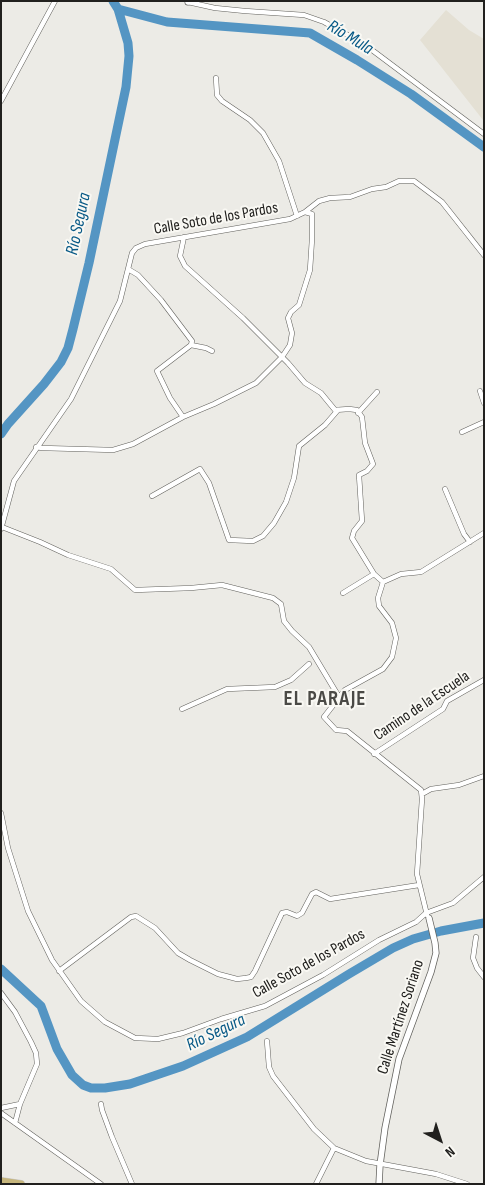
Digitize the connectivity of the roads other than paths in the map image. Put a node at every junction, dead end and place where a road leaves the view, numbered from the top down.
1 (55, 1) edge
2 (188, 1) edge
3 (216, 78) dead end
4 (1, 101) edge
5 (484, 134) edge
6 (304, 212) junction
7 (297, 216) junction
8 (184, 237) junction
9 (484, 254) edge
10 (128, 269) junction
11 (192, 345) junction
12 (212, 351) dead end
13 (282, 357) junction
14 (480, 391) dead end
15 (377, 392) dead end
16 (484, 403) edge
17 (338, 410) junction
18 (358, 412) junction
19 (183, 417) junction
20 (484, 422) edge
21 (462, 432) dead end
22 (36, 447) junction
23 (445, 489) dead end
24 (152, 496) dead end
25 (2, 528) edge
26 (484, 533) edge
27 (470, 542) junction
28 (374, 574) junction
29 (383, 582) junction
30 (342, 593) dead end
31 (309, 664) dead end
32 (484, 680) edge
33 (338, 697) junction
34 (182, 709) dead end
35 (374, 754) junction
36 (484, 776) edge
37 (422, 794) junction
38 (1, 813) edge
39 (484, 877) edge
40 (419, 885) junction
41 (427, 916) junction
42 (476, 937) dead end
43 (59, 971) junction
44 (484, 977) edge
45 (1, 993) edge
46 (267, 1042) dead end
47 (20, 1104) junction
48 (101, 1104) dead end
49 (1, 1108) edge
50 (1, 1113) edge
51 (15, 1123) junction
52 (334, 1148) junction
53 (380, 1165) junction
54 (1, 1181) edge
55 (20, 1184) edge
56 (101, 1184) edge
57 (132, 1184) edge
58 (316, 1184) edge
59 (379, 1184) edge
60 (467, 1184) edge

1 - 4 street
2 - 5 street
3 - 7 street
6 - 7 street, Calle Soto de los Pardos
6 - 9 street, Calle Soto de los Pardos
6 - 13 street
7 - 8 street, Calle Soto de los Pardos
8 - 10 street, Calle Soto de los Pardos
8 - 13 street
10 - 11 street
10 - 22 street, Calle Soto de los Pardos
11 - 12 street
11 - 19 street
13 - 17 street
13 - 19 street
14 - 16 street
15 - 18 street
17 - 18 street
17 - 24 street
18 - 28 street
19 - 22 street
20 - 21 street
22 - 25 street, Calle Soto de los Pardos
23 - 27 street
25 - 33 street
26 - 27 street
27 - 29 street
28 - 29 street
28 - 30 street
29 - 33 street
31 - 34 street
32 - 35 street, Camino de la Escuela
33 - 35 street
35 - 37 street
36 - 37 street
37 - 40 street
38 - 43 street, Calle Soto de los Pardos
39 - 41 street, Calle Soto de los Pardos
40 - 41 street
40 - 43 street
41 - 43 street, Calle Soto de los Pardos
41 - 53 street, Calle Martínez Soriano
42 - 44 street
45 - 47 street
46 - 52 street
47 - 49 street
47 - 51 street
48 - 57 street
50 - 51 street
51 - 56 street
52 - 53 street
52 - 58 street
53 - 59 street, Calle Martínez Soriano
53 - 60 street
54 - 55 main road

